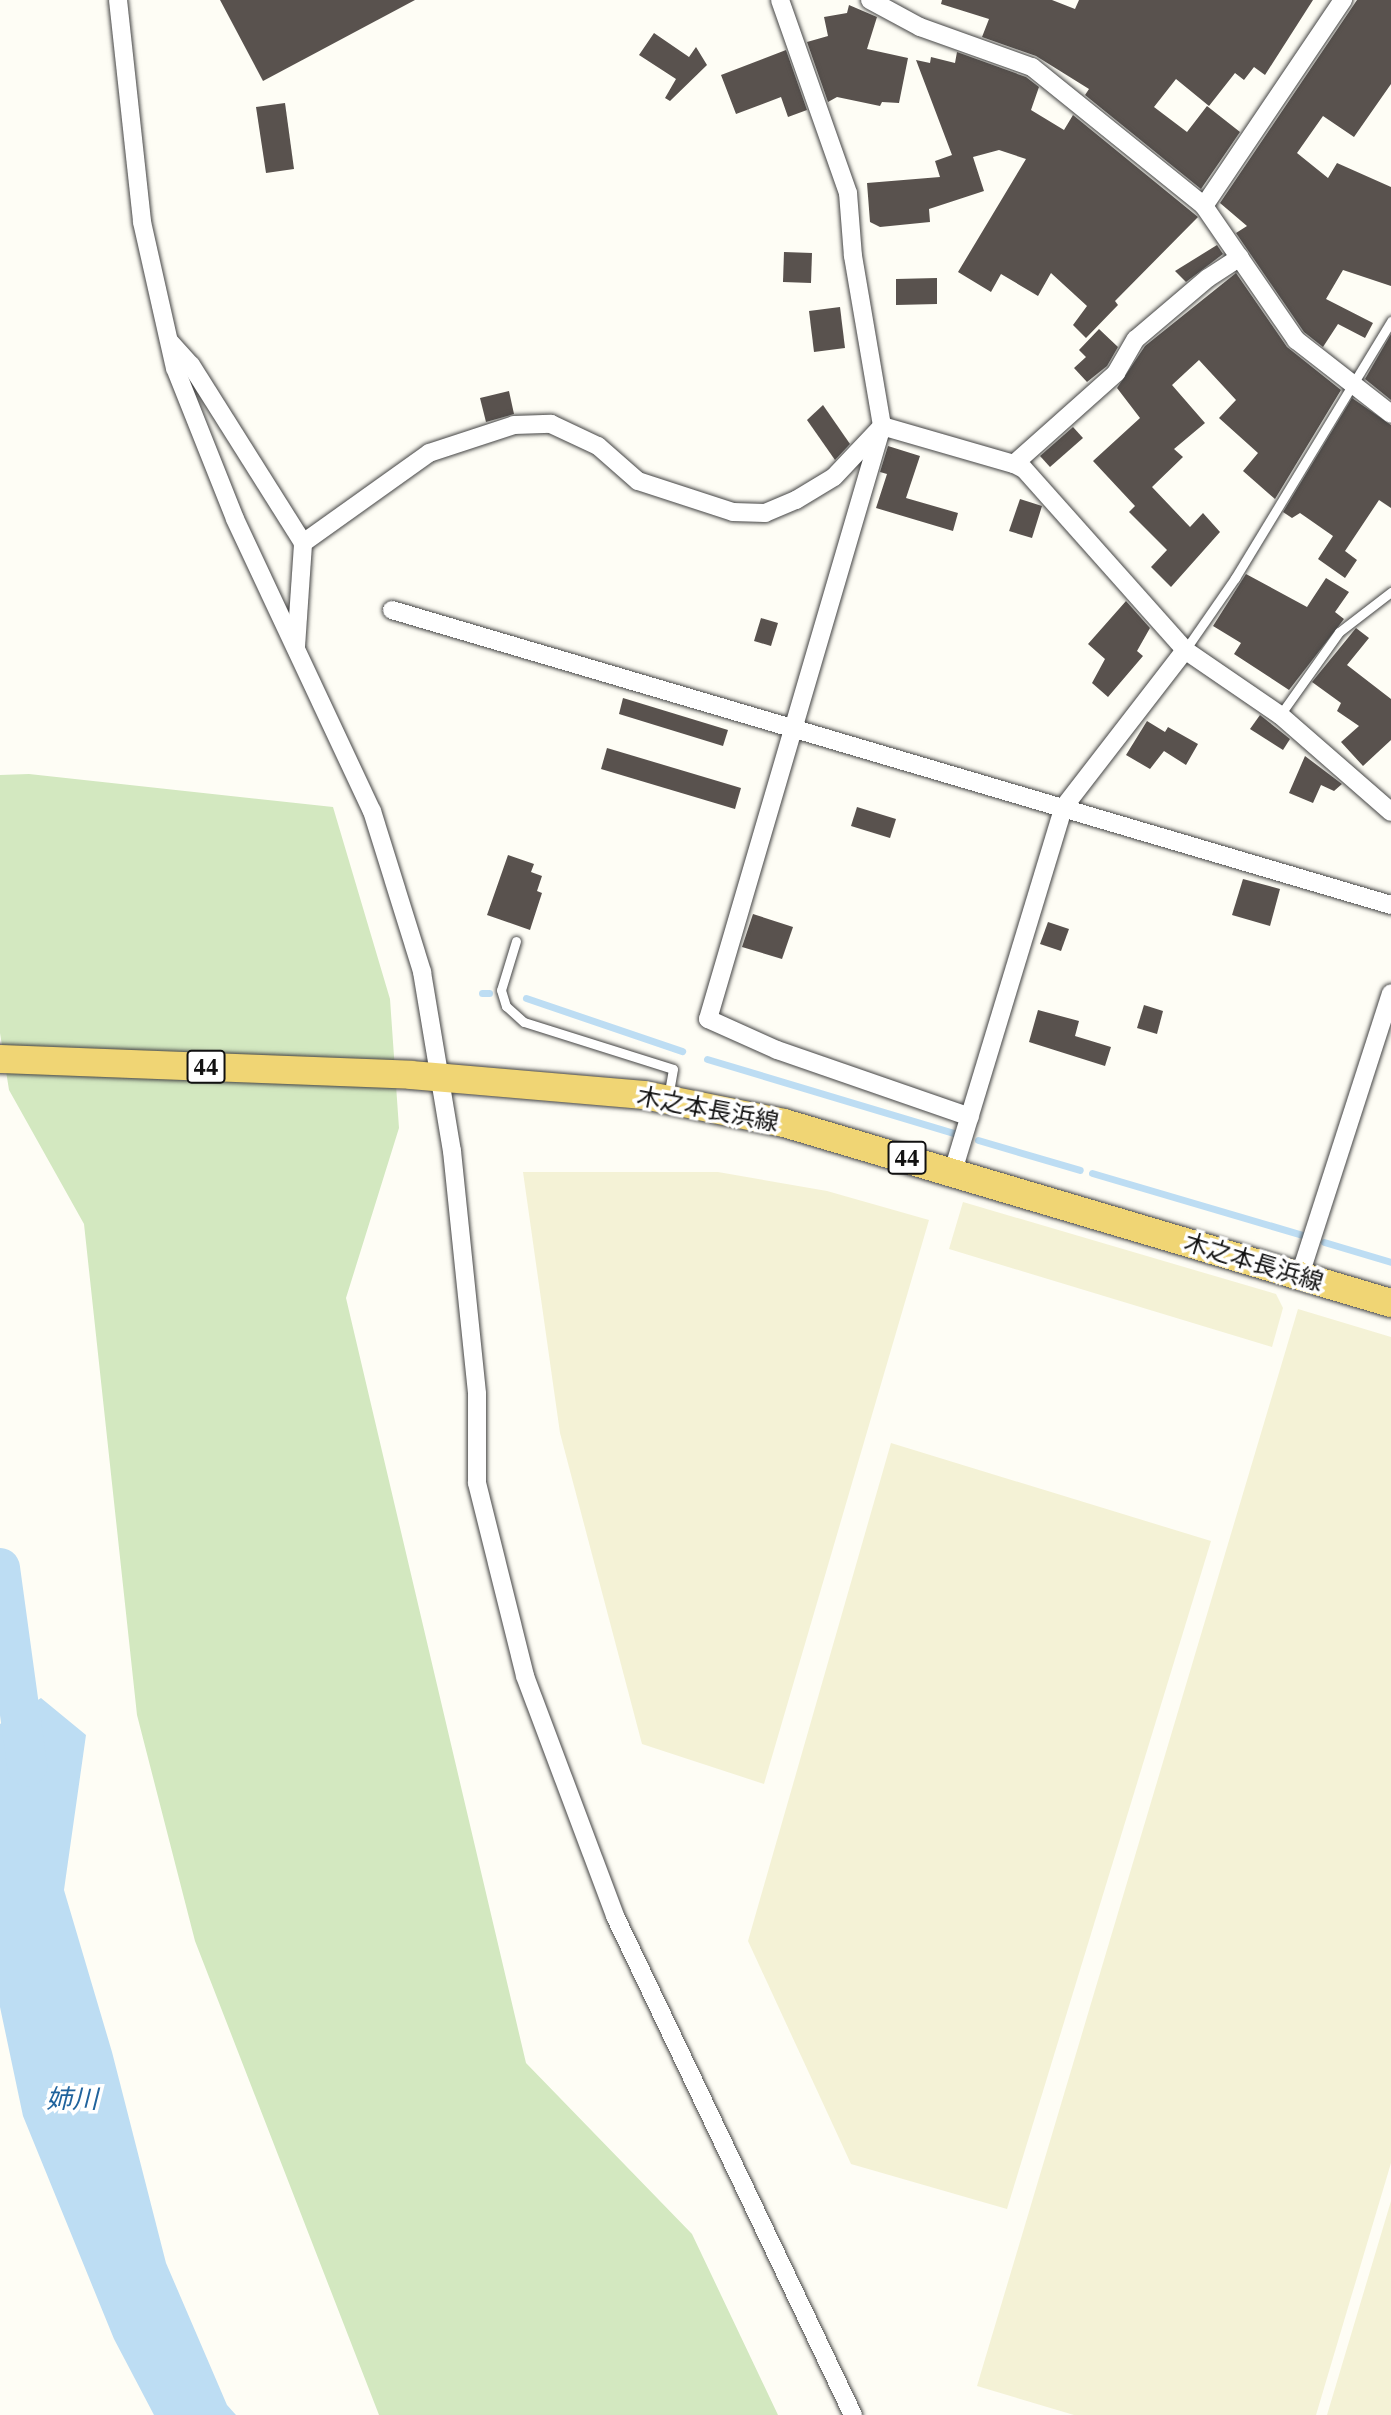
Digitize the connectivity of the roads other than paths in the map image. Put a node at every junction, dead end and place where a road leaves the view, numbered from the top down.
1 (118, 0) edge
2 (780, 0) edge
3 (870, 0) edge
4 (1343, 0) edge
5 (1204, 206) junction
6 (1240, 257) junction
7 (1391, 321) edge
8 (166, 338) junction
9 (1352, 387) junction
10 (1391, 414) edge
11 (882, 426) junction
12 (1014, 464) junction
13 (303, 543) junction
14 (1391, 592) edge
15 (392, 610) dead end
16 (1185, 650) junction
17 (296, 652) junction
18 (1280, 715) junction
19 (793, 728) junction
20 (1063, 808) junction
21 (1391, 812) edge
22 (1391, 905) edge
23 (516, 942) dead end
24 (1391, 993) edge
25 (0, 1059) edge
26 (443, 1078) junction
27 (668, 1100) junction
28 (970, 1117) junction
29 (953, 1171) junction
30 (1300, 1276) junction
31 (1391, 1303) edge
32 (853, 2415) edge

1 - 8 street
2 - 11 street
3 - 5 street
4 - 5 street
5 - 6 street
6 - 9 street
6 - 12 street
7 - 9 lane
8 - 13 street
8 - 17 street
9 - 10 street
9 - 16 lane
11 - 12 street
11 - 13 street
11 - 19 street
12 - 16 street
13 - 17 street
14 - 18 lane
15 - 19 street
16 - 18 street
16 - 20 street
17 - 26 street
18 - 21 street
19 - 20 street
19 - 28 street
20 - 22 street
20 - 28 street
23 - 27 lane
24 - 30 street
25 - 26 main road, 木之本長浜線 / 44
26 - 27 main road, 木之本長浜線 / 44
26 - 32 street
27 - 29 main road, 木之本長浜線 / 44
28 - 29 street
29 - 30 main road, 木之本長浜線 / 44
30 - 31 main road, 木之本長浜線 / 44

